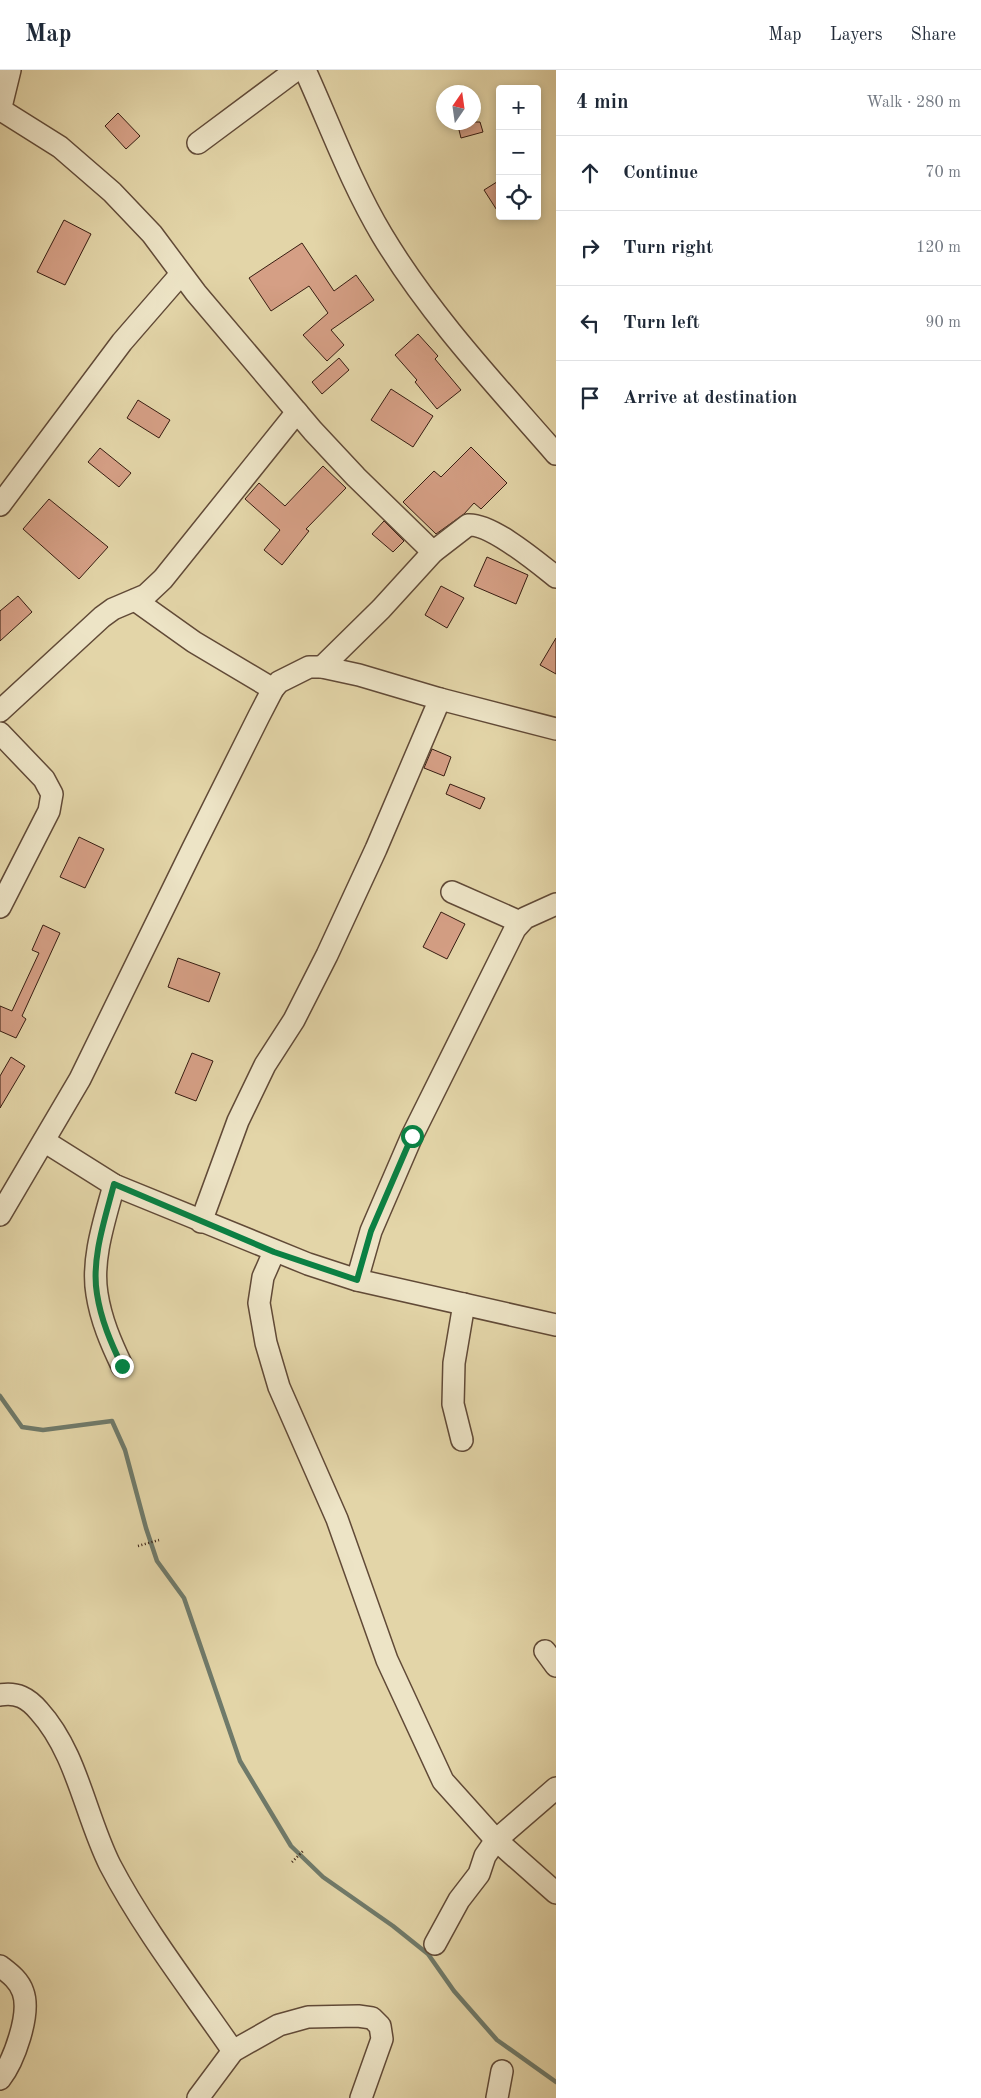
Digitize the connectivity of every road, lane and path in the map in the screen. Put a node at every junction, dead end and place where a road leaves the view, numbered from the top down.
1 (10, 70) edge
2 (296, 70) edge
3 (306, 70) edge
4 (1, 111) edge
5 (198, 143) dead end
6 (181, 274) junction
7 (297, 412) junction
8 (556, 454) edge
9 (0, 505) edge
10 (434, 552) junction
11 (556, 576) edge
12 (135, 600) junction
13 (322, 667) junction
14 (273, 689) junction
15 (440, 699) junction
16 (0, 711) edge
17 (556, 729) edge
18 (0, 733) edge
19 (452, 892) dead end
20 (556, 904) edge
21 (0, 907) edge
22 (520, 922) junction
23 (44, 1141) junction
24 (114, 1184) junction
25 (0, 1215) edge
26 (202, 1222) junction
27 (274, 1252) junction
28 (357, 1280) junction
29 (464, 1304) junction
30 (555, 1320) edge
31 (122, 1366) dead end
32 (462, 1440) dead end
33 (159, 1540) dead end
34 (138, 1546) dead end
35 (0, 1695) edge
36 (556, 1788) edge
37 (496, 1840) junction
38 (304, 1850) dead end
39 (292, 1862) dead end
40 (556, 1893) edge
41 (435, 1944) dead end
42 (0, 1966) edge
43 (233, 2051) junction
44 (502, 2071) dead end
45 (0, 2079) edge
46 (198, 2098) edge
47 (361, 2098) edge
48 (497, 2098) edge

1 - 4 street
2 - 5 street
3 - 8 street
4 - 6 street
6 - 7 street
6 - 9 street
7 - 10 street
7 - 12 street
10 - 11 street
10 - 13 street
12 - 14 street
12 - 16 street
13 - 14 street
13 - 15 street
14 - 23 street
15 - 17 street
15 - 26 street
18 - 21 street
19 - 22 street
20 - 22 street
22 - 28 street
23 - 24 street
23 - 25 street
24 - 26 street
24 - 31 street
26 - 27 street
27 - 28 street
27 - 37 street
28 - 29 street
29 - 30 street
29 - 32 street
33 - 34 path
35 - 43 street
36 - 37 street
37 - 40 street
37 - 41 street
38 - 39 path
42 - 45 street
43 - 46 street
43 - 47 street
44 - 48 street

